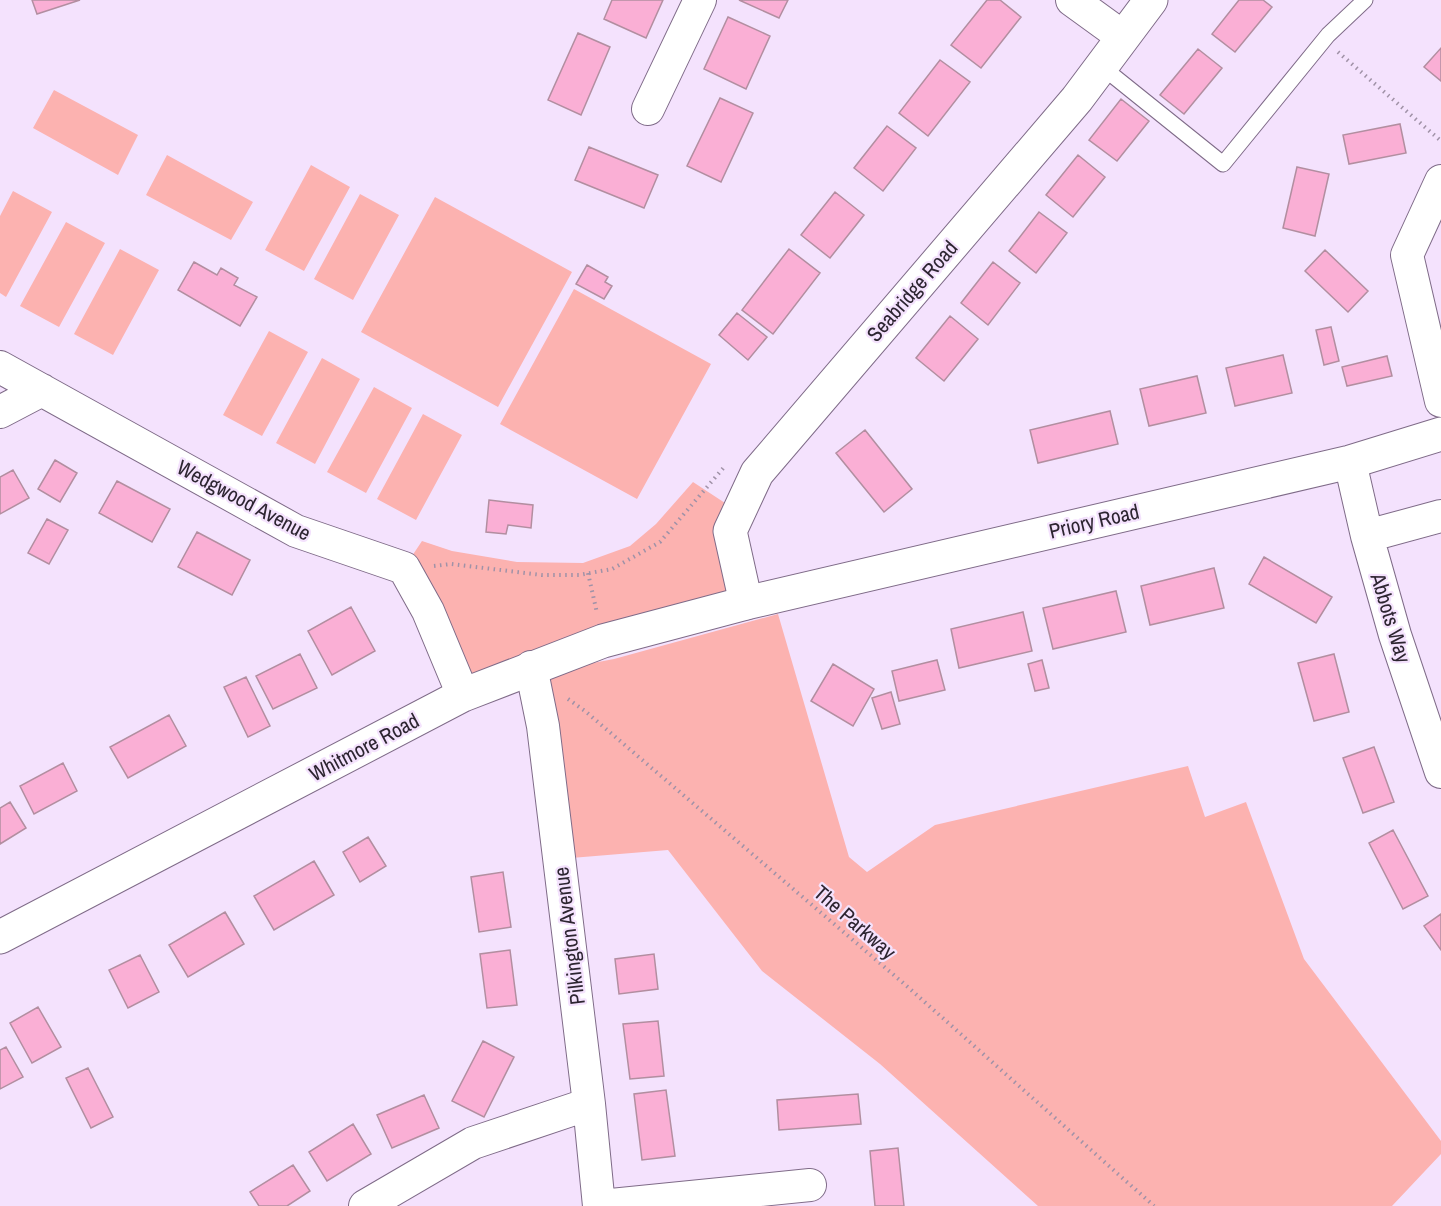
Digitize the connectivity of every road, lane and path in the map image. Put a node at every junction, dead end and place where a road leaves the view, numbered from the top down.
1 (700, 0) edge
2 (1072, 0) edge
3 (1151, 0) edge
4 (1365, 0) edge
5 (1123, 37) junction
6 (1323, 40) junction
7 (1101, 66) junction
8 (648, 109) dead end
9 (1441, 141) edge
10 (1441, 181) edge
11 (0, 367) edge
12 (42, 390) junction
13 (1441, 400) edge
14 (0, 412) edge
15 (1441, 434) edge
16 (1350, 462) junction
17 (728, 463) dead end
18 (1441, 516) edge
19 (1367, 536) junction
20 (404, 568) junction
21 (588, 573) junction
22 (746, 603) junction
23 (603, 641) junction
24 (531, 667) junction
25 (463, 695) junction
26 (566, 697) dead end
27 (1441, 772) edge
28 (0, 937) edge
29 (589, 1104) junction
30 (810, 1185) dead end
31 (365, 1206) edge
32 (600, 1206) edge
33 (1154, 1206) edge

1 - 8 street
2 - 5 street
3 - 5 main road, Seabridge Road
4 - 6 lane
5 - 7 main road, Seabridge Road
6 - 7 lane
6 - 9 path
7 - 22 main road, Seabridge Road
10 - 13 street
11 - 12 street, Wedgwood Avenue
12 - 14 street
12 - 20 street, Wedgwood Avenue
15 - 16 main road, Priory Road
16 - 19 street, Abbots Way
16 - 22 main road, Priory Road
17 - 21 path
18 - 19 street
19 - 27 street, Abbots Way
20 - 21 path
20 - 25 street
21 - 23 path
22 - 23 main road, Whitmore Road
23 - 24 main road, Whitmore Road
24 - 25 main road, Whitmore Road
24 - 29 street, Pilkington Avenue
25 - 28 main road, Whitmore Road
26 - 33 path, The Parkway
29 - 31 street
29 - 32 street, Pilkington Avenue
30 - 32 street

